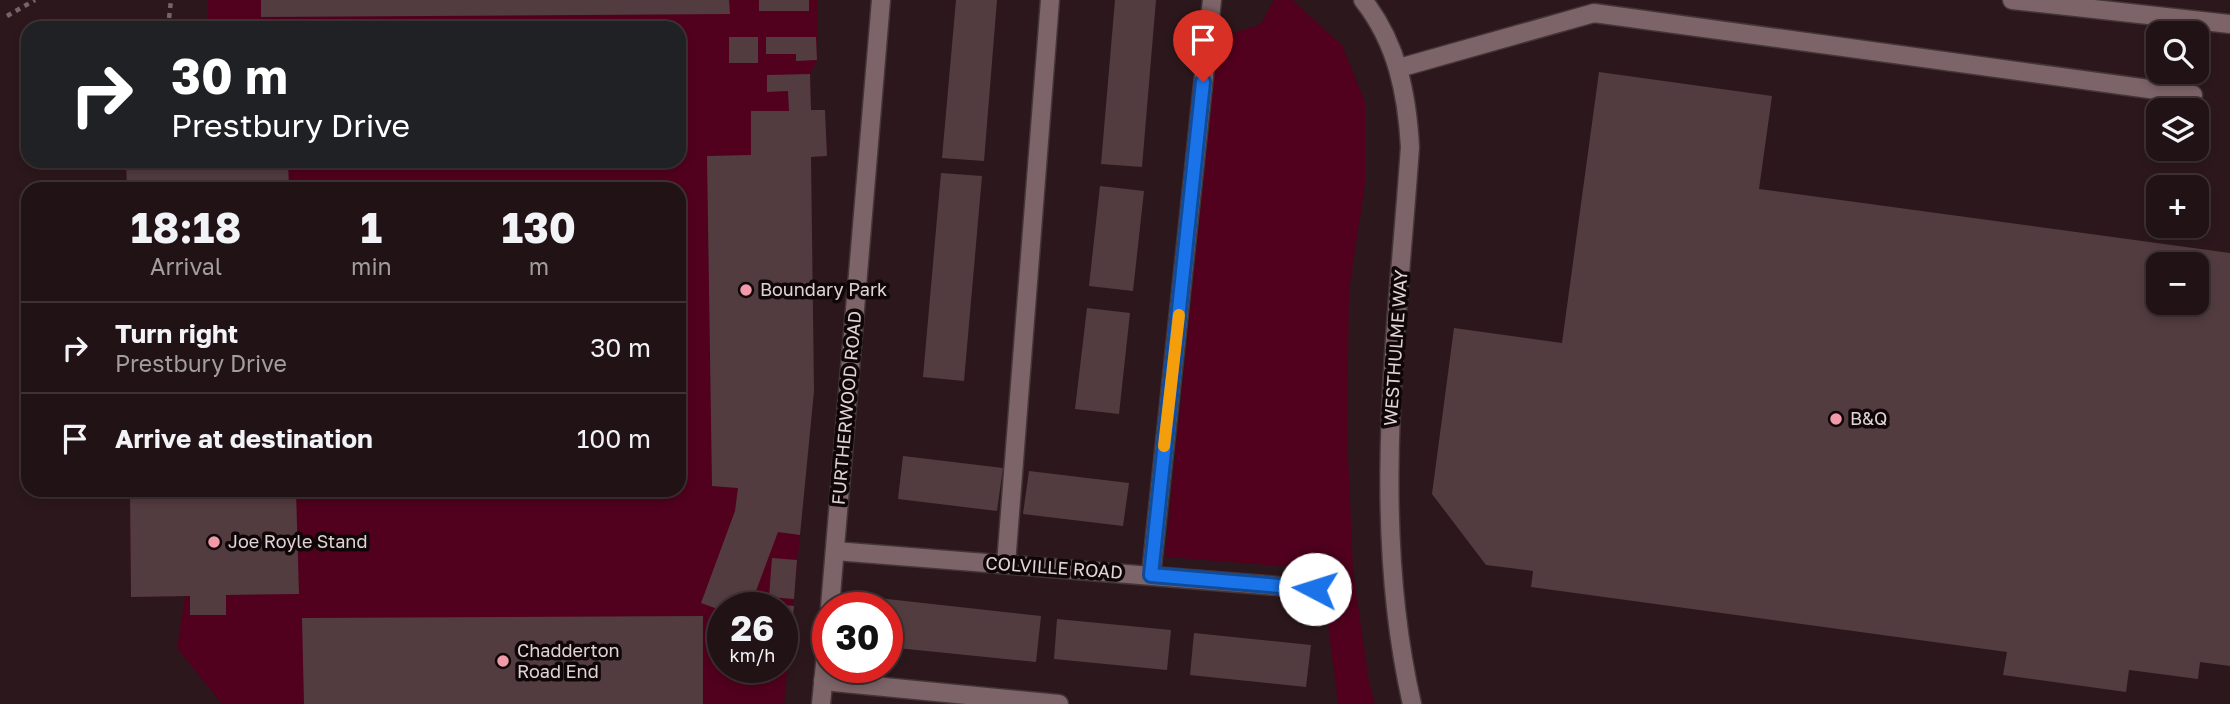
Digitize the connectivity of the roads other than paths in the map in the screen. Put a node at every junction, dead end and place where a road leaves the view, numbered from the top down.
1 (881, 0) edge
2 (1050, 0) edge
3 (1212, 0) edge
4 (1363, 0) edge
5 (2012, 0) edge
6 (2230, 24) edge
7 (1398, 68) junction
8 (2193, 95) dead end
9 (835, 551) junction
10 (1006, 564) junction
11 (1151, 575) junction
12 (1315, 589) dead end
13 (831, 592) edge
14 (823, 683) edge
15 (844, 683) edge
16 (821, 704) edge
17 (1059, 704) edge
18 (1412, 704) edge

1 - 9 street, FURTHERWOOD ROAD
2 - 10 street
3 - 11 street
4 - 7 street, WESTHULME WAY
5 - 6 street
7 - 8 street
7 - 18 street, WESTHULME WAY
9 - 10 street, COLVILLE ROAD
9 - 13 street, FURTHERWOOD ROAD
10 - 11 street, COLVILLE ROAD
11 - 12 street, COLVILLE ROAD
14 - 16 street
15 - 17 street

